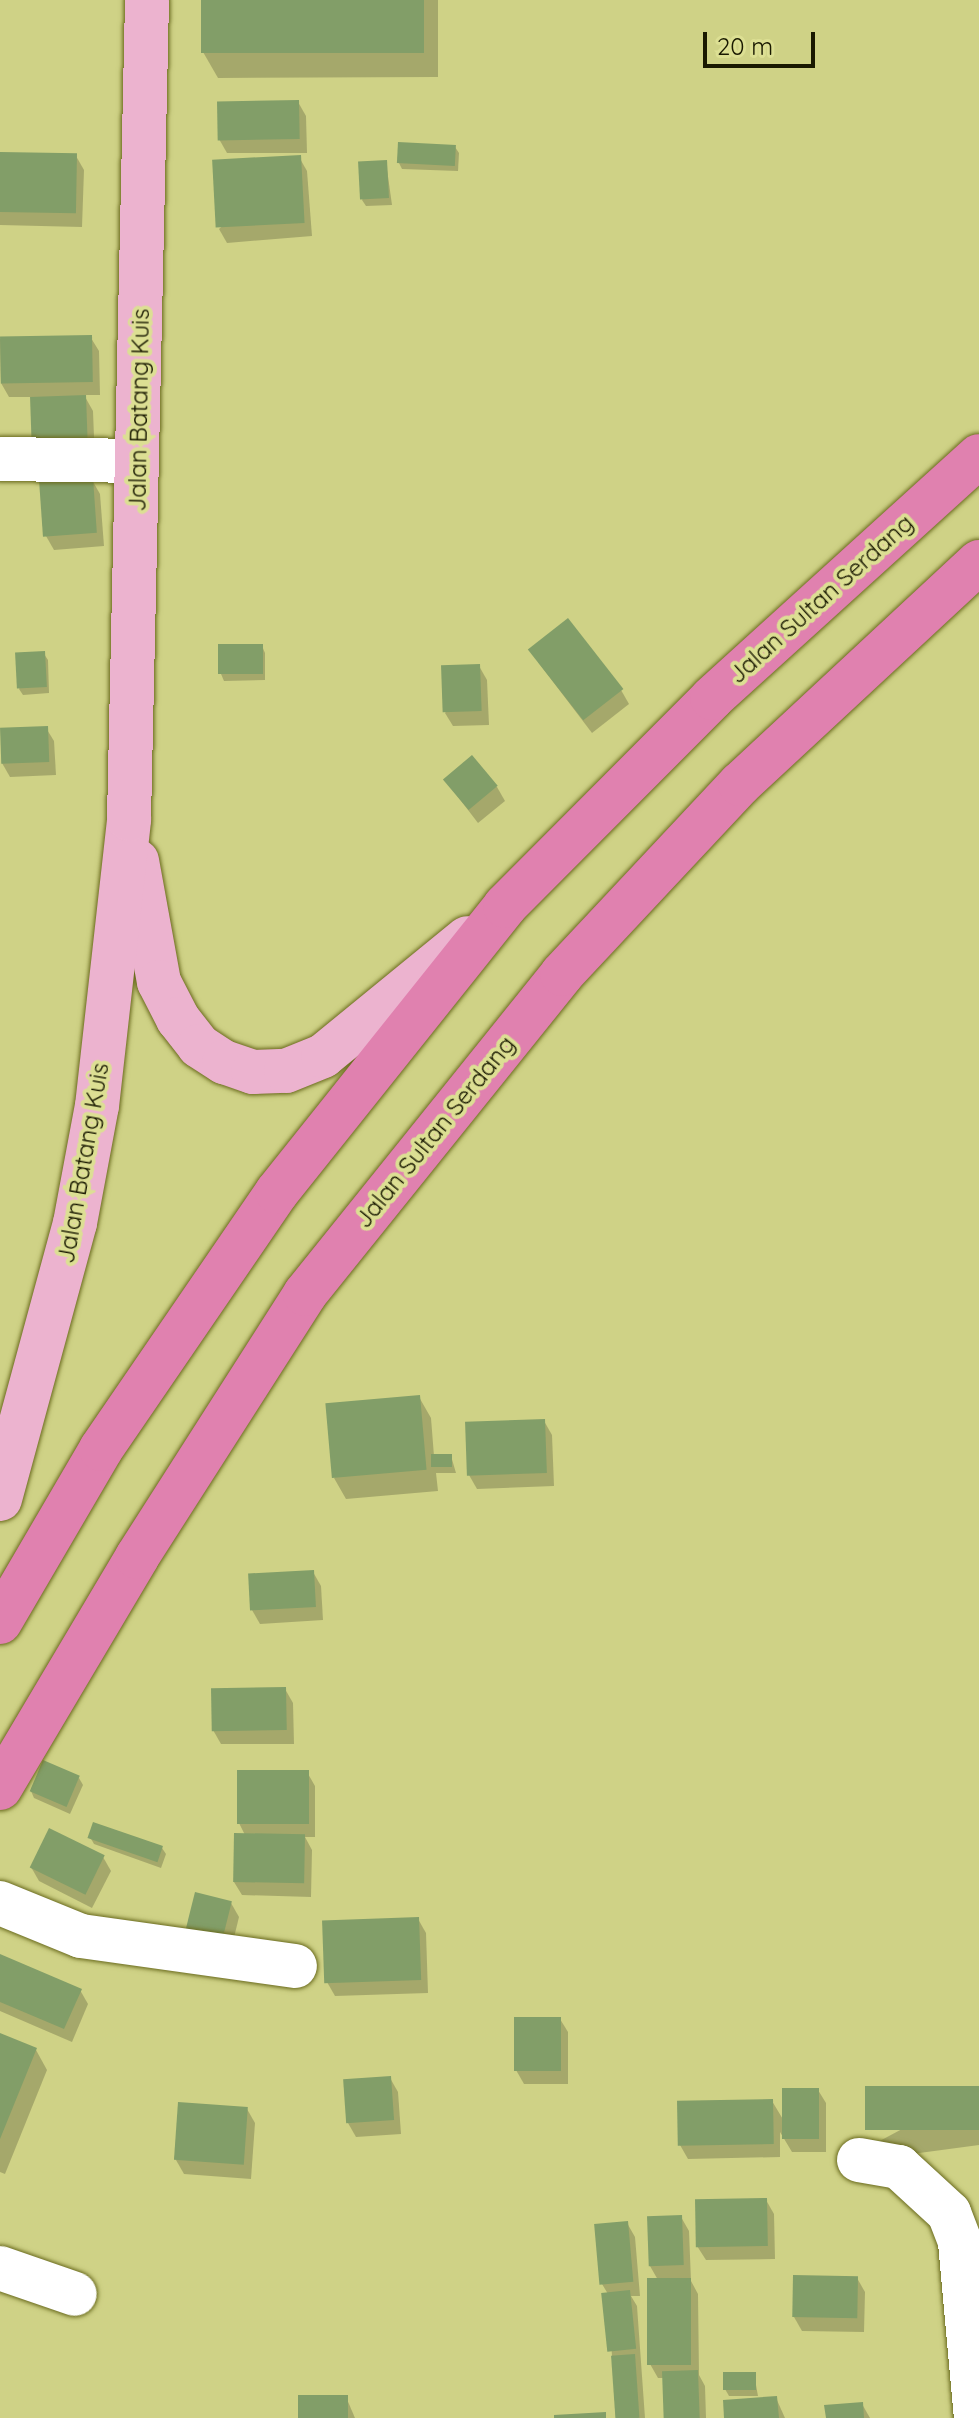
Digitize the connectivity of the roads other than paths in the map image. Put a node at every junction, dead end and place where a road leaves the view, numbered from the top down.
1 (147, 0) edge
2 (979, 456) edge
3 (0, 459) edge
4 (137, 461) junction
5 (979, 562) edge
6 (129, 819) junction
7 (505, 906) junction
8 (0, 1499) edge
9 (0, 1622) edge
10 (0, 1788) edge
11 (0, 1903) edge
12 (295, 1966) dead end
13 (859, 2160) dead end
14 (0, 2268) edge
15 (75, 2294) dead end
16 (976, 2418) edge

1 - 4 main road, Jalan Batang Kuis
2 - 7 highway, Jalan Sultan Serdang
3 - 4 street
4 - 6 main road, Jalan Batang Kuis
5 - 10 highway, Jalan Sultan Serdang
6 - 7 main road, Jalan Batang Kuis
6 - 8 main road, Jalan Batang Kuis
7 - 9 highway, Jalan Sultan Serdang
11 - 12 street
13 - 16 street
14 - 15 street

